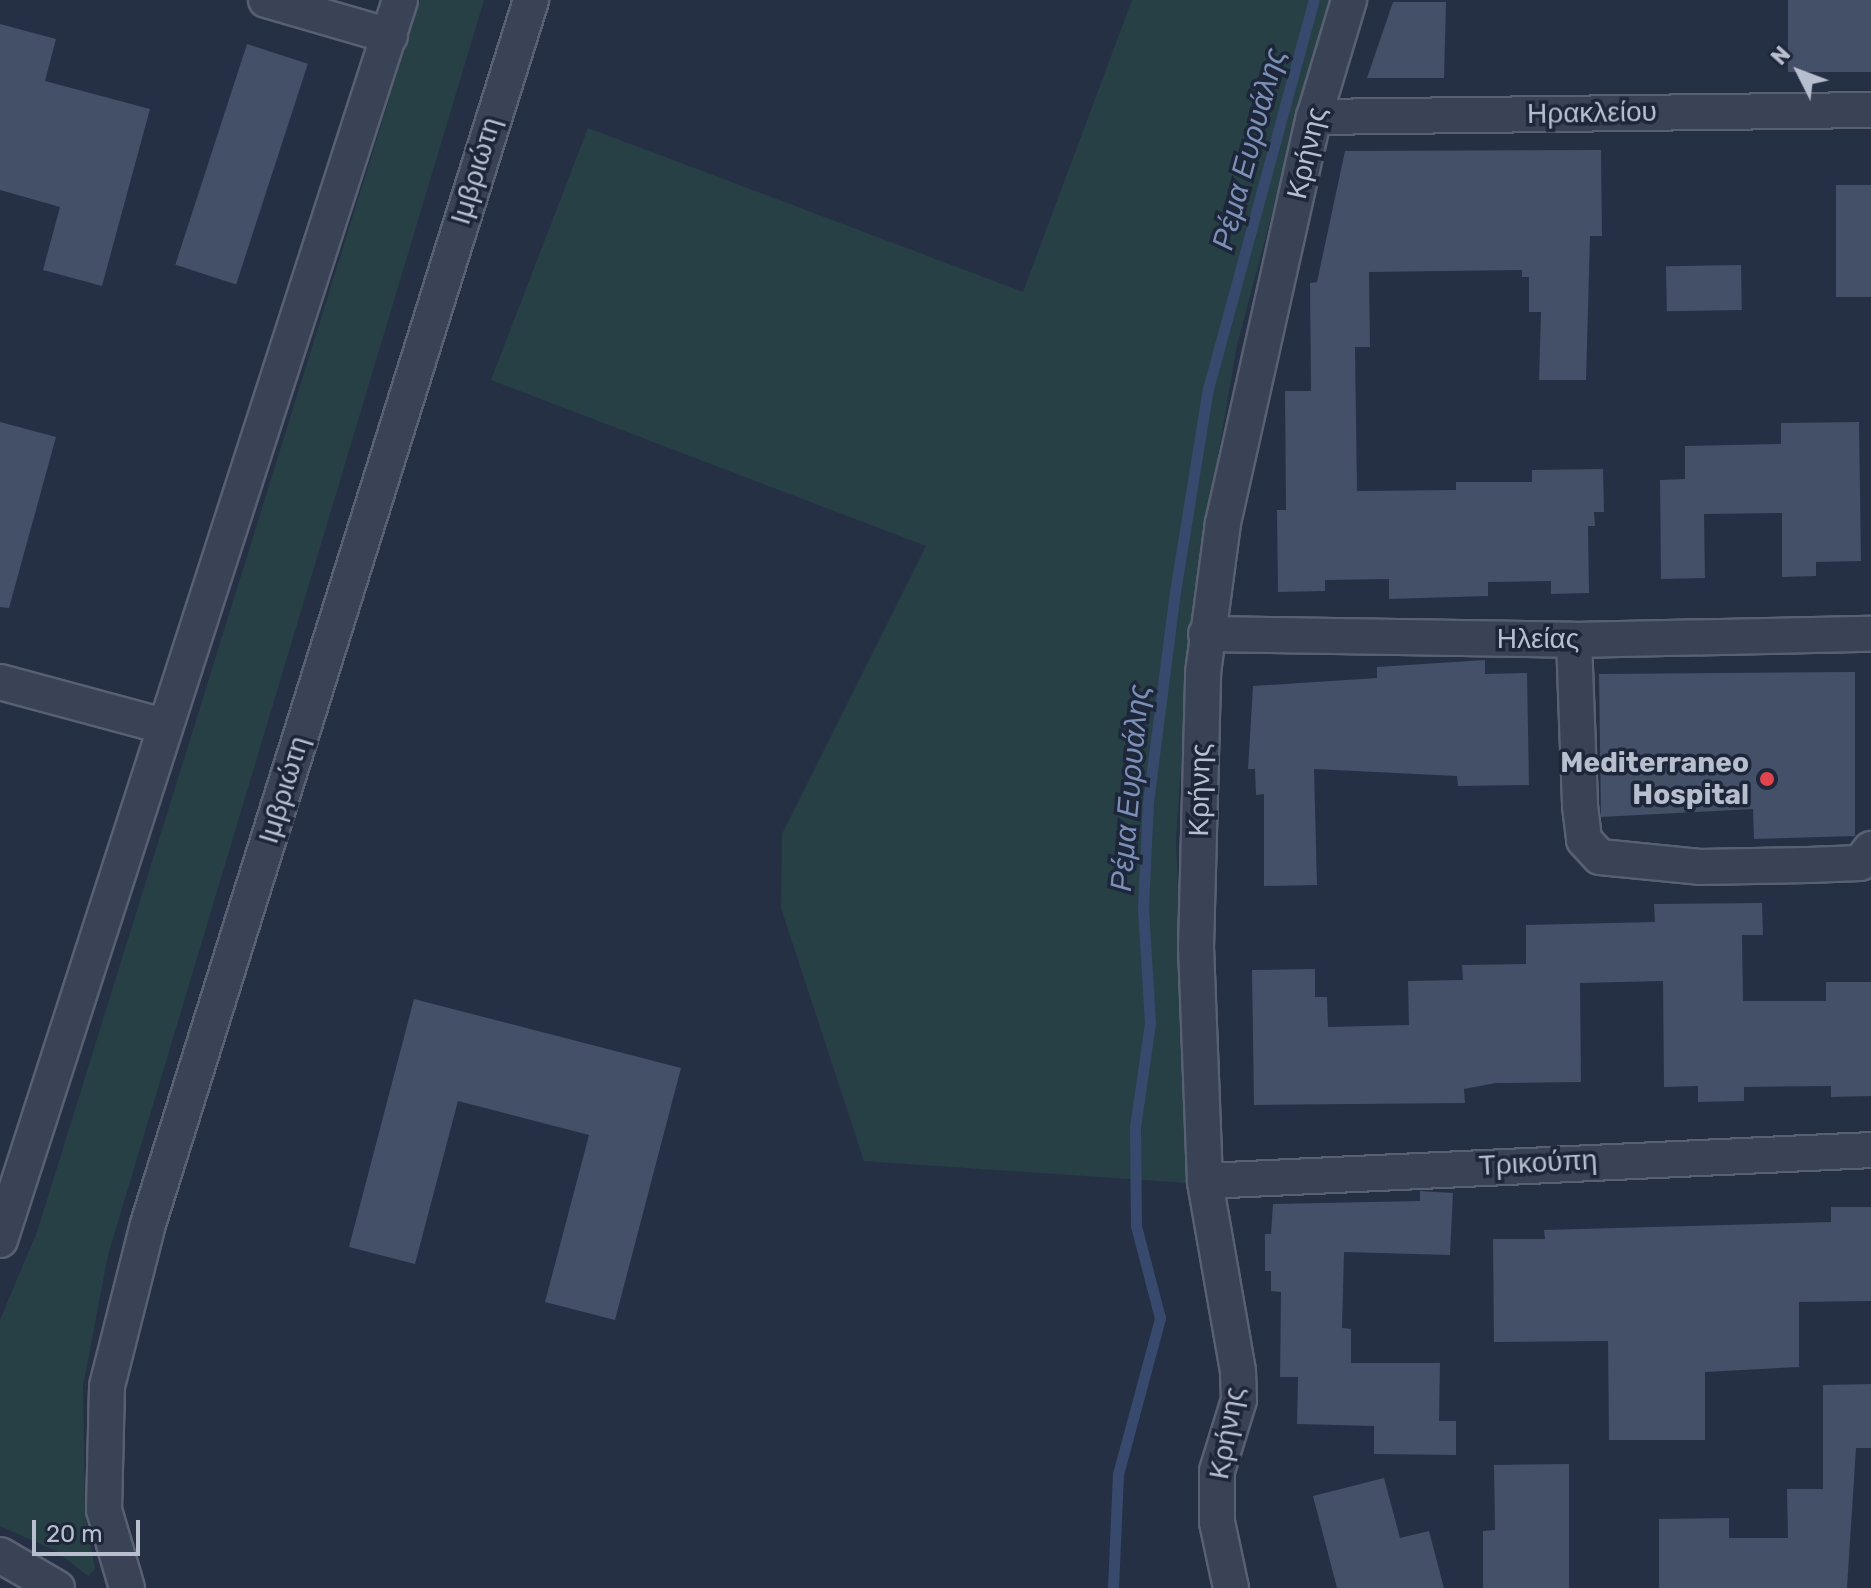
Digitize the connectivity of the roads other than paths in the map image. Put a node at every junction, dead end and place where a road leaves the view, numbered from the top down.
1 (266, 0) edge
2 (400, 0) edge
3 (531, 0) edge
4 (1349, 0) edge
5 (390, 36) junction
6 (1871, 110) edge
7 (1314, 117) junction
8 (1206, 634) junction
9 (1871, 634) edge
10 (1574, 640) junction
11 (0, 682) edge
12 (163, 726) junction
13 (1871, 849) edge
14 (1871, 1150) edge
15 (1205, 1181) junction
16 (0, 1240) edge
17 (0, 1555) edge
18 (57, 1588) edge
19 (127, 1588) edge
20 (1231, 1588) edge

1 - 5 street
2 - 5 street
3 - 19 street, Ιμβριώτη
4 - 7 street, Κρήνης
5 - 12 street
6 - 7 street, Ηρακλείου
7 - 8 street, Κρήνης
8 - 10 street, Ηλείας
8 - 15 street, Κρήνης
9 - 10 street, Ηλείας
10 - 13 street
11 - 12 street
12 - 16 street
14 - 15 street, Τρικούπη
15 - 20 street, Κρήνης
17 - 18 street

